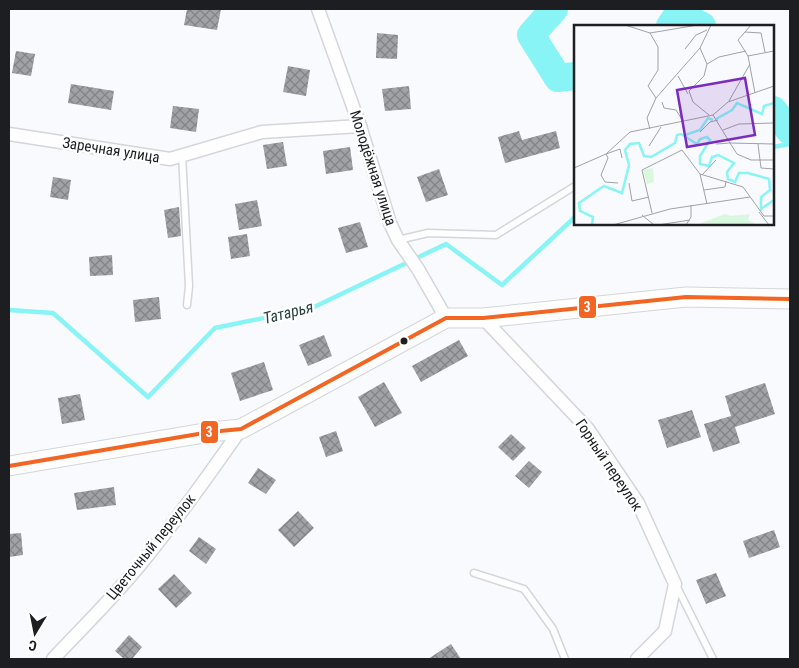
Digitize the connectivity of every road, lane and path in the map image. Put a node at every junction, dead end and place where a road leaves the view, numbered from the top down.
1 (318, 9) edge
2 (360, 126) junction
3 (9, 134) edge
4 (182, 155) junction
5 (574, 187) edge
6 (401, 245) junction
7 (790, 298) edge
8 (187, 305) dead end
9 (446, 318) junction
10 (483, 318) junction
11 (241, 428) junction
12 (9, 466) edge
13 (474, 573) dead end
14 (675, 584) junction
15 (53, 659) edge
16 (565, 659) edge
17 (637, 659) edge
18 (713, 659) edge

1 - 2 street, Молодёжная улица
2 - 4 street, Заречная улица
2 - 6 street, Молодёжная улица
3 - 4 street, Заречная улица
4 - 8 lane
5 - 6 lane
6 - 9 street, Молодёжная улица
7 - 10 street
9 - 10 street
9 - 11 street
10 - 14 street, Горный переулок
11 - 12 street
11 - 15 street, Цветочный переулок
13 - 16 lane
14 - 17 street
14 - 18 lane

